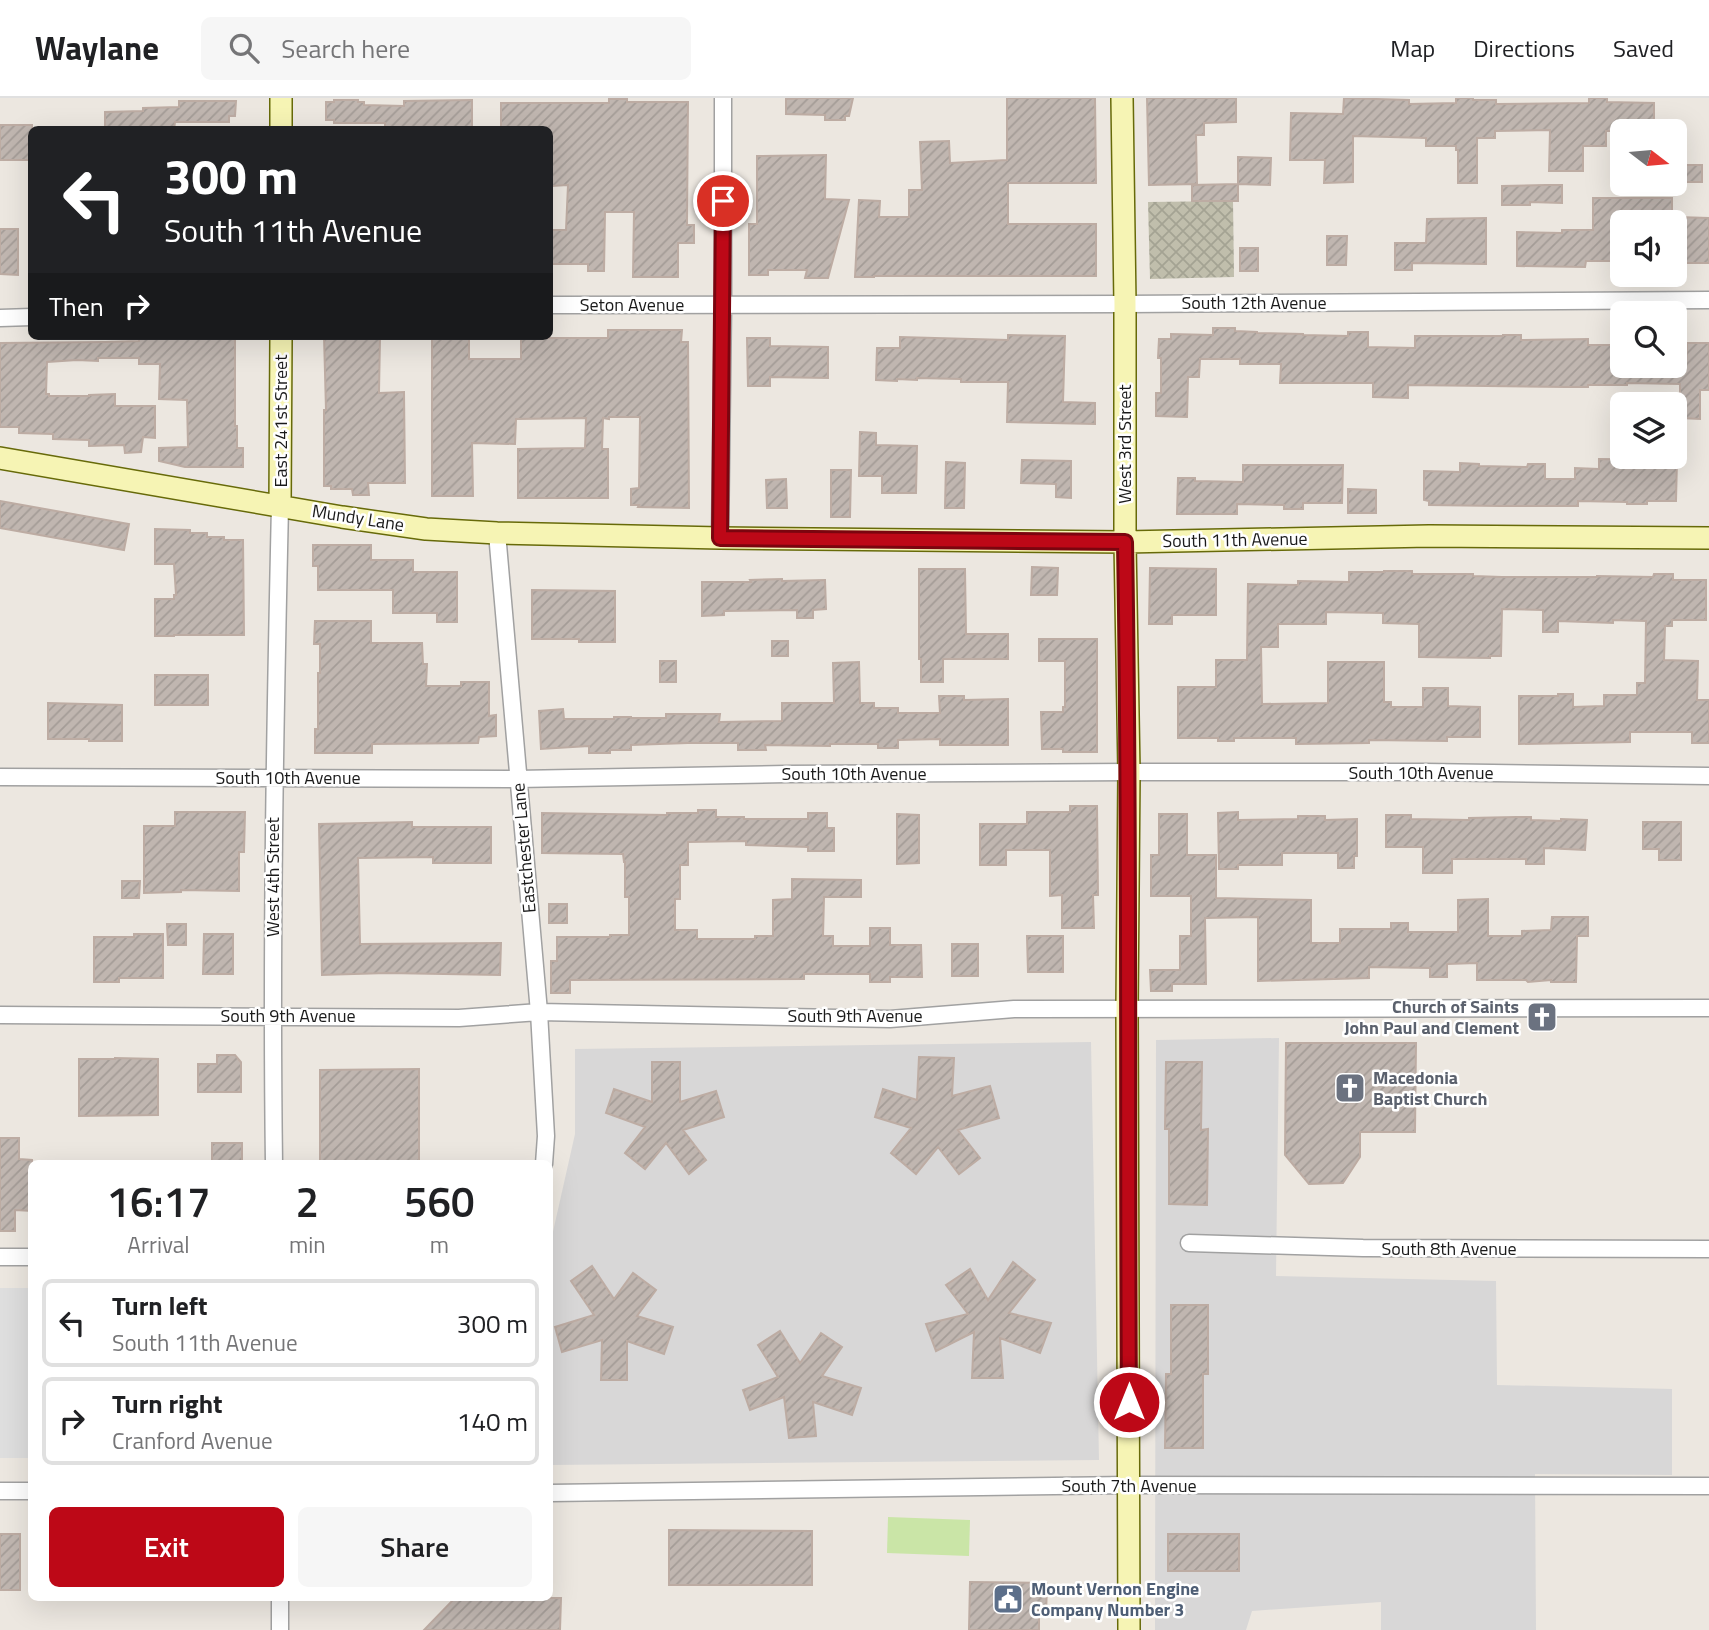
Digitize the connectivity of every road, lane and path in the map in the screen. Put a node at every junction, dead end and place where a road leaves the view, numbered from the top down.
1 (281, 98) edge
2 (723, 98) edge
3 (1122, 98) edge
4 (281, 126) edge
5 (1709, 300) edge
6 (723, 304) junction
7 (799, 304) joint
8 (1125, 304) junction
9 (553, 305) edge
10 (28, 317) edge
11 (0, 318) edge
12 (281, 340) edge
13 (0, 458) edge
14 (280, 506) junction
15 (497, 533) junction
16 (720, 538) junction
17 (1709, 538) edge
18 (1125, 542) junction
19 (1129, 772) junction
20 (1709, 776) edge
21 (0, 777) edge
22 (274, 777) junction
23 (517, 779) junction
24 (1127, 1008) junction
25 (1709, 1008) edge
26 (539, 1013) junction
27 (0, 1015) edge
28 (272, 1016) junction
29 (274, 1160) edge
30 (544, 1160) edge
31 (1189, 1243) dead end
32 (1709, 1249) edge
33 (0, 1257) edge
34 (28, 1257) edge
35 (1129, 1485) junction
36 (1709, 1486) edge
37 (0, 1491) edge
38 (28, 1491) edge
39 (553, 1493) edge
40 (279, 1601) edge
41 (280, 1630) edge
42 (1129, 1630) edge

1 - 4 street
2 - 6 street
3 - 8 street, West 3rd Street
5 - 8 street, South 12th Avenue
6 - 7 street, Seton Avenue
6 - 9 street, Seton Avenue
6 - 16 street
7 - 8 street, South 12th Avenue
8 - 18 street, West 3rd Street
10 - 11 street
12 - 14 street, East 241st Street
13 - 14 street, Mundy Lane
14 - 15 street, Mundy Lane
14 - 22 street, West 4th Street
15 - 16 street, Mundy Lane
15 - 23 street, Eastchester Lane
16 - 18 street, South 11th Avenue
17 - 18 street, South 11th Avenue
18 - 19 street, West 3rd Street
19 - 20 street, South 10th Avenue
19 - 23 street, South 10th Avenue
19 - 24 street, West 3rd Street
21 - 22 street, South 10th Avenue
22 - 23 street, South 10th Avenue
22 - 28 street, West 4th Street
23 - 26 street, Eastchester Lane
24 - 25 street, South 9th Avenue
24 - 26 street, South 9th Avenue
24 - 35 street, West 3rd Street
26 - 28 street, South 9th Avenue
26 - 30 street, Eastchester Lane
27 - 28 street, South 9th Avenue
28 - 29 street, West 4th Street
31 - 32 street, South 8th Avenue
33 - 34 street
35 - 36 street, South 7th Avenue
35 - 39 street, South 7th Avenue
35 - 42 street, West 3rd Street
37 - 38 street
40 - 41 street

